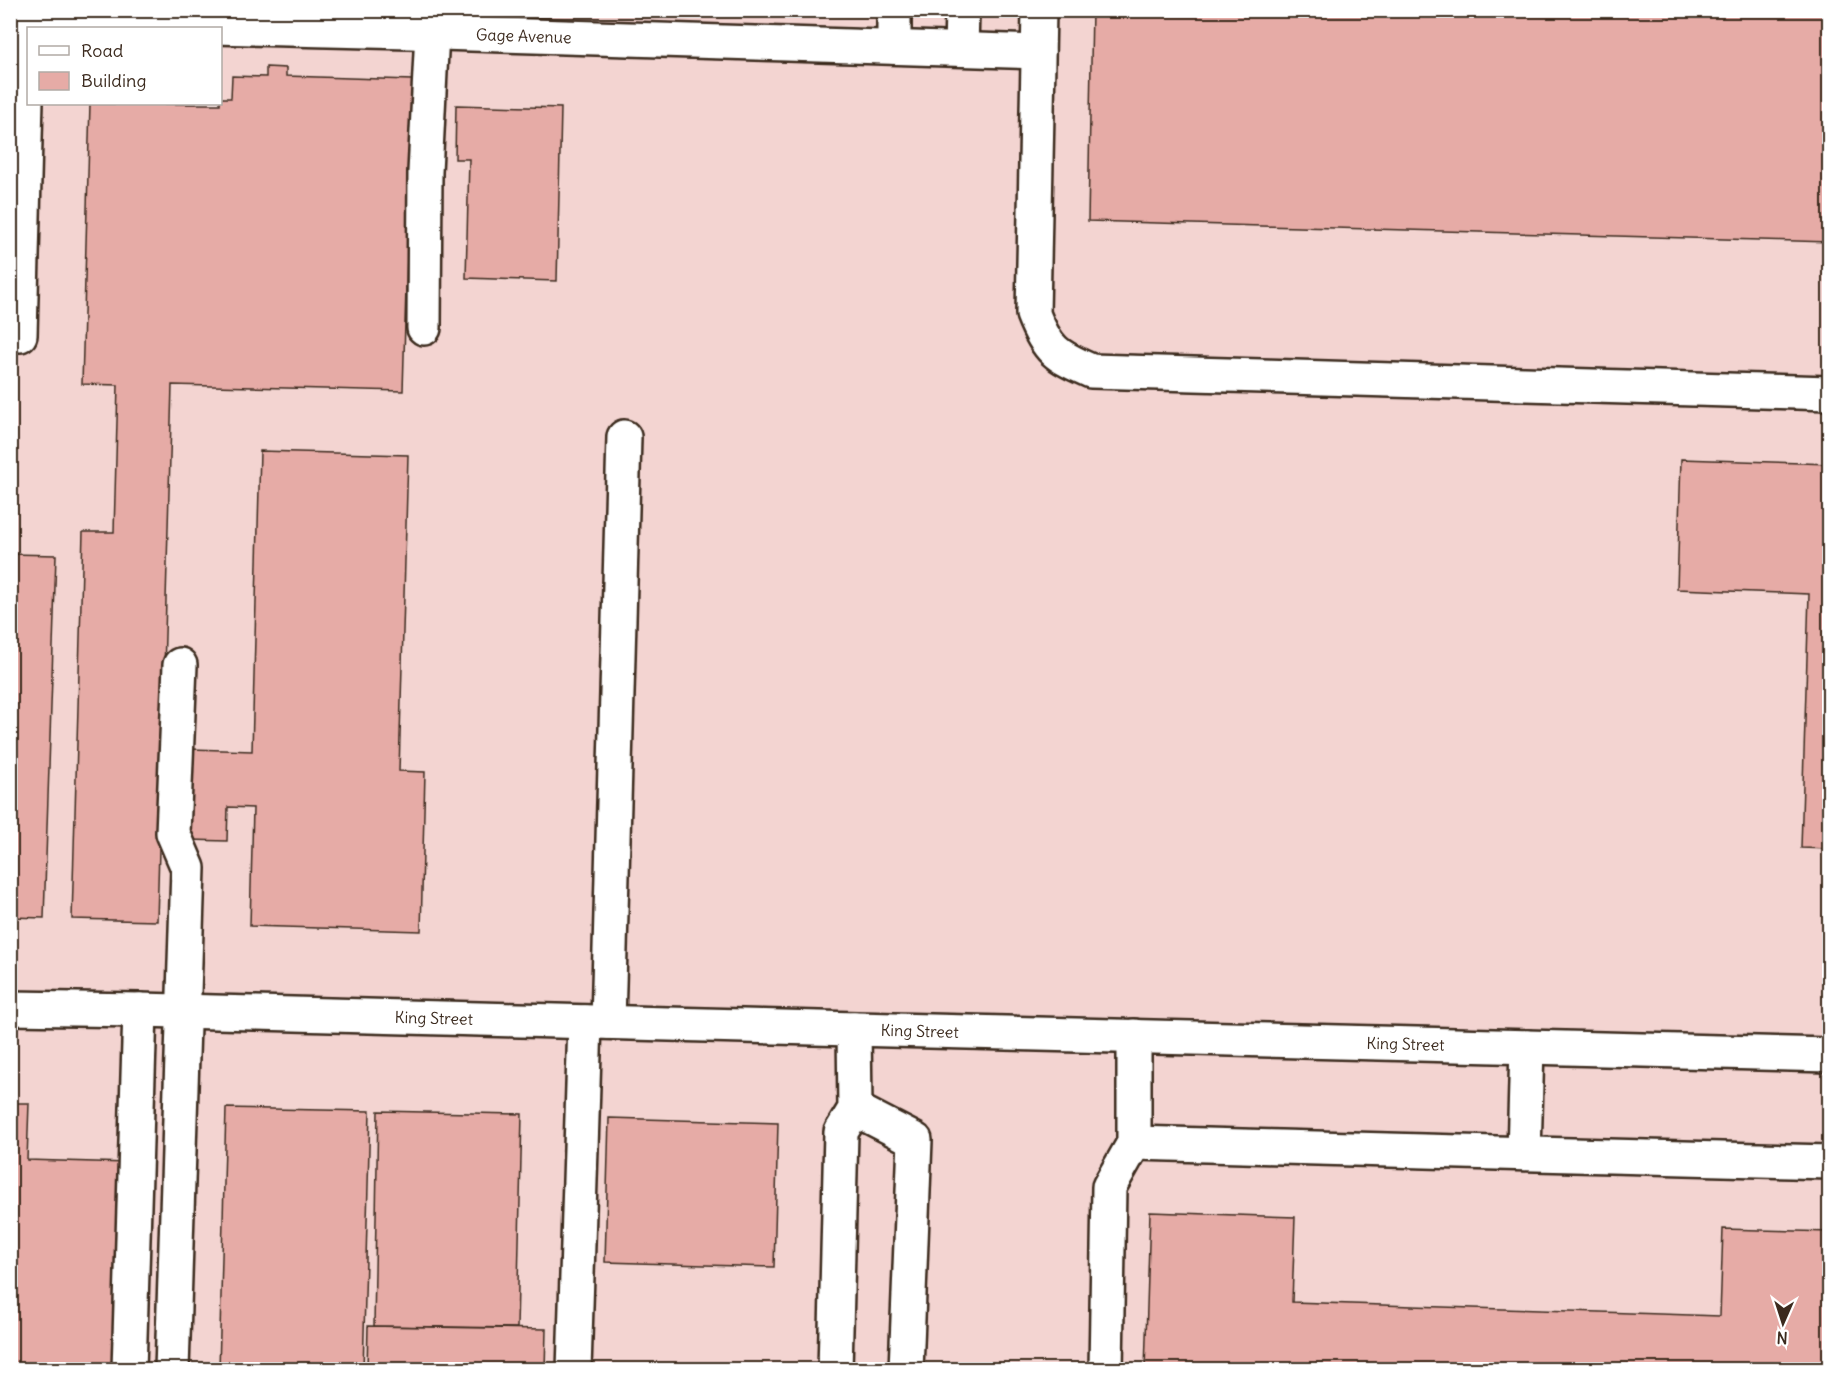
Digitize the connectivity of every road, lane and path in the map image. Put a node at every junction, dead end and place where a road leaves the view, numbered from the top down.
1 (894, 10) edge
2 (963, 10) edge
3 (1039, 10) edge
4 (19, 22) edge
5 (417, 25) edge
6 (894, 47) junction
7 (961, 50) junction
8 (1038, 52) junction
9 (424, 328) dead end
10 (20, 335) dead end
11 (1830, 393) edge
12 (624, 437) dead end
13 (180, 665) dead end
14 (10, 1008) edge
15 (140, 1010) junction
16 (184, 1011) junction
17 (596, 1022) junction
18 (854, 1029) junction
19 (1134, 1036) junction
20 (1527, 1047) junction
21 (1830, 1055) edge
22 (855, 1109) junction
23 (1134, 1143) junction
24 (1524, 1154) junction
25 (1830, 1162) edge
26 (129, 1370) edge
27 (172, 1370) edge
28 (574, 1370) edge
29 (835, 1370) edge
30 (906, 1370) edge
31 (1106, 1370) edge

1 - 6 street
2 - 7 street
3 - 8 street
4 - 5 street, Gage Avenue
4 - 10 street
5 - 6 street, Gage Avenue
5 - 9 street
6 - 7 street, Gage Avenue
7 - 8 street, Gage Avenue
8 - 11 street
12 - 17 street
13 - 16 street
14 - 15 street, King Street
15 - 16 street, King Street
15 - 26 street
16 - 17 street, King Street
16 - 27 street
17 - 18 street, King Street
17 - 28 street
18 - 19 street, King Street
18 - 22 street
19 - 20 street, King Street
19 - 23 street
20 - 21 street, King Street
20 - 24 street
22 - 29 street
22 - 30 street
23 - 24 street
23 - 31 street
24 - 25 street

